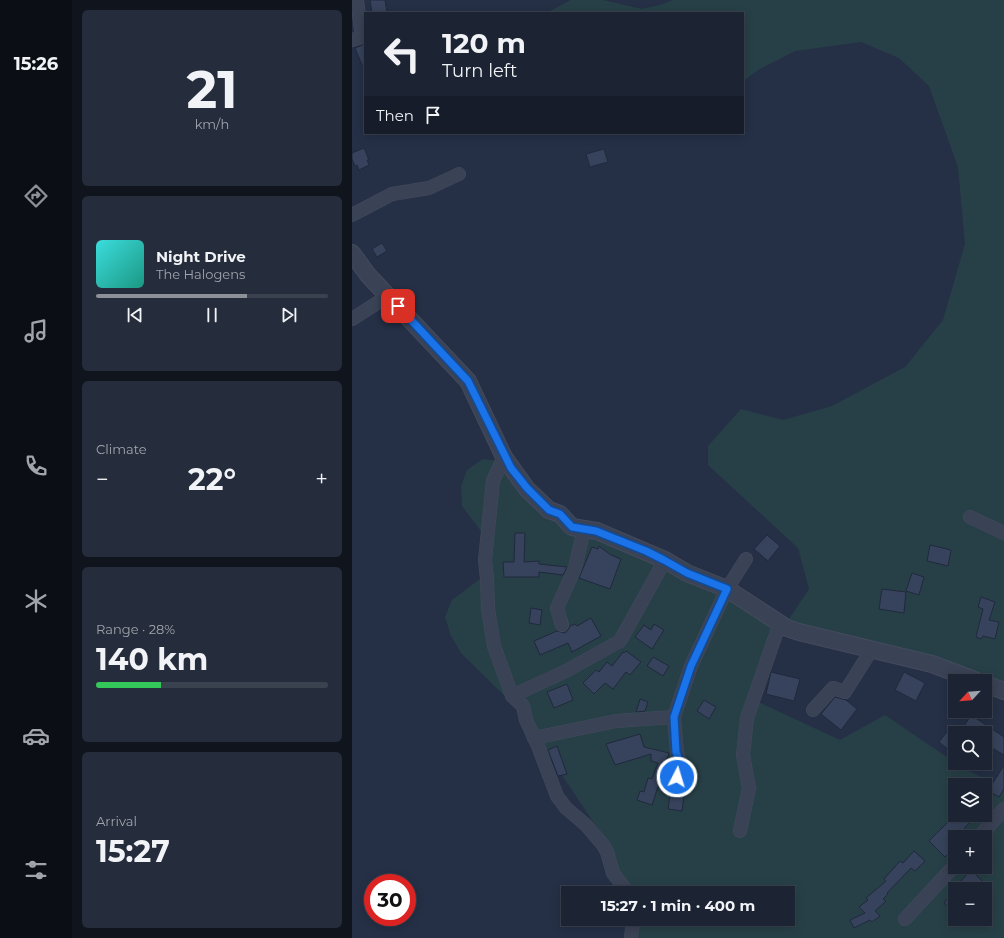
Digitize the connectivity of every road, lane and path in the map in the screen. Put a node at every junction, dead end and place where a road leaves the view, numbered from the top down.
1 (357, 0) edge
2 (352, 40) edge
3 (459, 174) dead end
4 (352, 215) edge
5 (352, 253) edge
6 (388, 296) junction
7 (352, 318) edge
8 (504, 457) junction
9 (970, 517) dead end
10 (584, 529) junction
11 (1004, 533) edge
12 (746, 559) dead end
13 (664, 560) junction
14 (727, 589) junction
15 (780, 623) junction
16 (562, 625) dead end
17 (872, 649) junction
18 (958, 674) edge
19 (992, 687) edge
20 (1004, 691) edge
21 (512, 696) junction
22 (813, 710) dead end
23 (674, 717) junction
24 (534, 738) junction
25 (673, 788) dead end
26 (1004, 809) edge
27 (985, 830) edge
28 (740, 831) dead end
29 (948, 873) edge
30 (623, 886) edge
31 (905, 919) dead end
32 (632, 926) edge
33 (631, 938) edge

1 - 2 street
3 - 4 street
5 - 6 street
6 - 7 street
6 - 8 street
8 - 10 street
8 - 21 street
9 - 11 street
10 - 13 street
10 - 16 street
12 - 14 street
13 - 14 street
13 - 21 street
14 - 15 street
14 - 23 street
15 - 17 street
15 - 28 street
17 - 18 street
17 - 22 street
19 - 20 street
21 - 24 street
23 - 24 street
23 - 25 street
24 - 30 street
26 - 27 street
29 - 31 street
32 - 33 street

